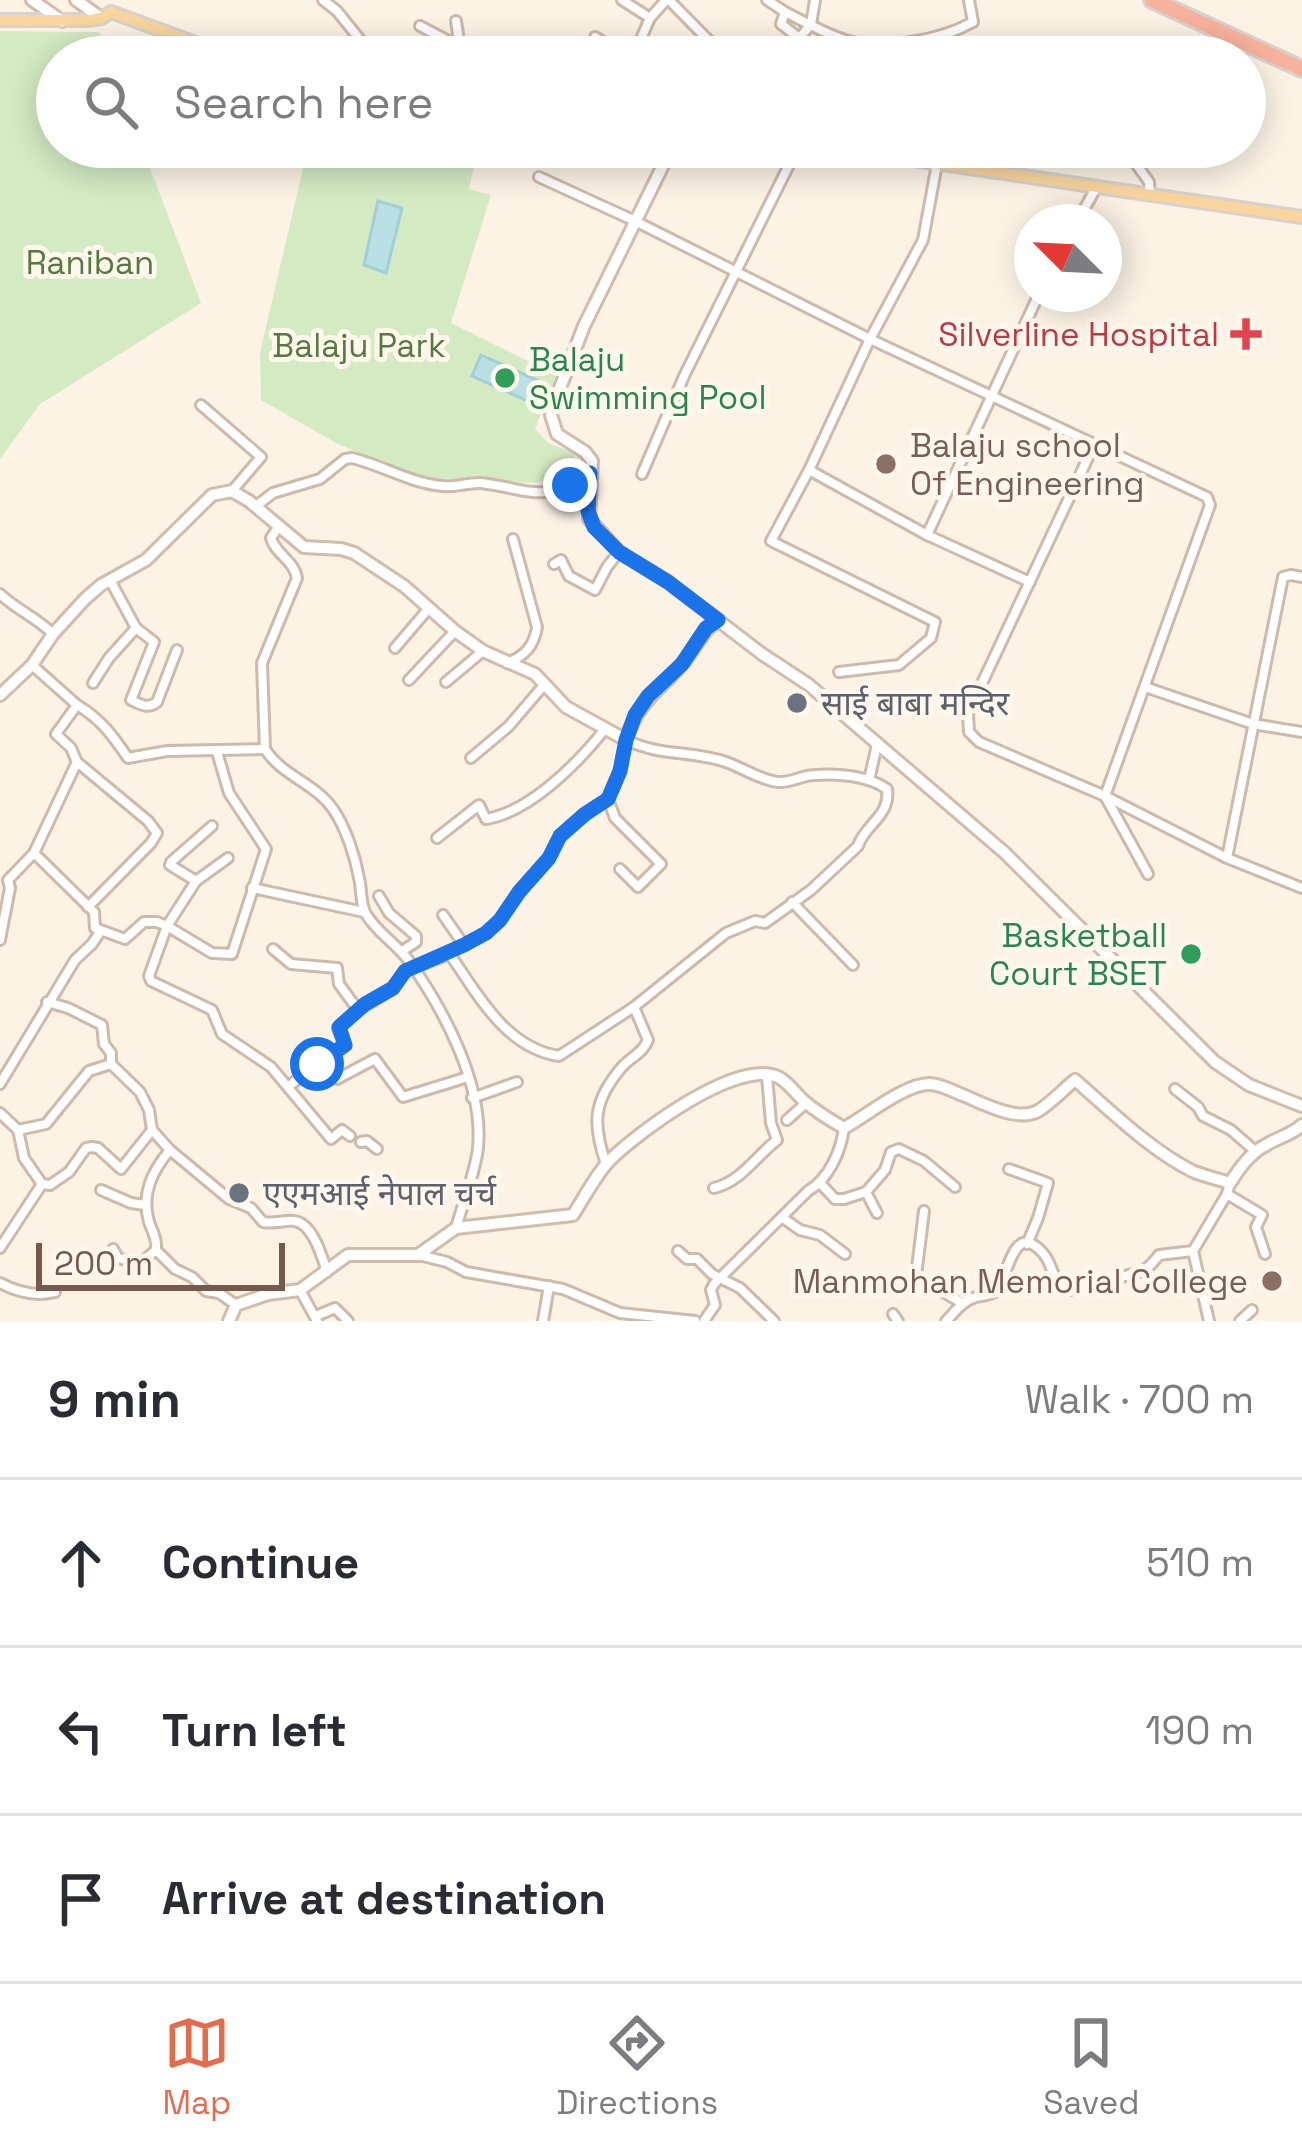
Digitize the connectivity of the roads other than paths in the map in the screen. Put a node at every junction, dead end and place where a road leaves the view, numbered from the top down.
1 (32, 0) edge
2 (76, 0) edge
3 (323, 0) edge
4 (622, 0) edge
5 (666, 0) edge
6 (766, 0) edge
7 (815, 0) edge
8 (969, 0) edge
9 (1152, 0) edge
10 (110, 10) edge
11 (785, 12) junction
12 (650, 18) junction
13 (0, 20) edge
14 (62, 21) junction
15 (456, 21) dead end
16 (811, 24) junction
17 (420, 26) dead end
18 (179, 36) edge
19 (357, 36) edge
20 (435, 36) edge
21 (458, 36) edge
22 (641, 36) edge
23 (703, 36) edge
24 (797, 36) edge
25 (802, 36) edge
26 (839, 36) edge
27 (936, 36) edge
28 (1230, 36) edge
29 (1266, 52) edge
30 (1302, 69) edge
31 (662, 168) edge
32 (788, 168) edge
33 (936, 168) edge
34 (964, 168) edge
35 (1139, 168) edge
36 (538, 177) dead end
37 (1096, 188) junction
38 (1150, 195) junction
39 (1087, 204) edge
40 (1302, 217) edge
41 (635, 221) junction
42 (737, 273) junction
43 (1031, 312) edge
44 (870, 338) junction
45 (992, 395) junction
46 (201, 405) dead end
47 (1094, 445) junction
48 (809, 470) junction
49 (590, 473) junction
50 (642, 474) dead end
51 (232, 491) junction
52 (254, 507) junction
53 (279, 526) junction
54 (927, 535) junction
55 (513, 538) dead end
56 (619, 552) junction
57 (554, 564) dead end
58 (1302, 577) edge
59 (110, 580) junction
60 (1030, 582) junction
61 (0, 594) edge
62 (429, 608) junction
63 (718, 620) junction
64 (136, 628) junction
65 (455, 632) junction
66 (53, 634) junction
67 (394, 648) dead end
68 (177, 650) dead end
69 (483, 651) junction
70 (506, 663) junction
71 (32, 665) junction
72 (839, 673) dead end
73 (409, 680) dead end
74 (446, 682) dead end
75 (93, 683) dead end
76 (544, 685) junction
77 (1145, 687) junction
78 (0, 695) edge
79 (77, 705) junction
80 (1253, 724) junction
81 (605, 729) junction
82 (1302, 732) edge
83 (626, 740) junction
84 (877, 745) junction
85 (265, 749) junction
86 (217, 752) junction
87 (471, 758) dead end
88 (77, 762) junction
89 (869, 780) junction
90 (1105, 796) junction
91 (608, 799) junction
92 (212, 826) dead end
93 (437, 838) dead end
94 (34, 853) junction
95 (228, 858) dead end
96 (1227, 858) junction
97 (620, 868) dead end
98 (1148, 874) dead end
99 (4, 877) edge
100 (196, 881) junction
101 (252, 888) junction
102 (1302, 888) edge
103 (379, 896) dead end
104 (792, 902) junction
105 (88, 907) junction
106 (364, 912) junction
107 (443, 915) dead end
108 (167, 926) junction
109 (100, 932) junction
110 (0, 940) edge
111 (464, 945) junction
112 (273, 949) dead end
113 (402, 951) junction
114 (449, 953) junction
115 (853, 964) dead end
116 (413, 967) junction
117 (47, 1002) junction
118 (634, 1007) junction
119 (358, 1010) junction
120 (111, 1064) junction
121 (317, 1064) junction
122 (767, 1074) junction
123 (468, 1077) junction
124 (517, 1082) dead end
125 (286, 1083) junction
126 (0, 1084) edge
127 (1175, 1089) dead end
128 (472, 1098) junction
129 (806, 1103) junction
130 (1302, 1106) edge
131 (0, 1113) edge
132 (787, 1120) dead end
133 (1302, 1125) edge
134 (844, 1128) junction
135 (18, 1130) junction
136 (152, 1130) junction
137 (350, 1136) dead end
138 (361, 1142) dead end
139 (377, 1149) dead end
140 (170, 1150) junction
141 (1257, 1152) junction
142 (606, 1164) junction
143 (1009, 1169) dead end
144 (821, 1184) junction
145 (46, 1185) junction
146 (955, 1187) dead end
147 (713, 1188) dead end
148 (1228, 1189) junction
149 (101, 1190) dead end
150 (866, 1192) junction
151 (145, 1205) junction
152 (924, 1211) dead end
153 (877, 1213) dead end
154 (783, 1218) junction
155 (456, 1228) junction
156 (1027, 1244) junction
157 (0, 1249) edge
158 (113, 1249) dead end
159 (156, 1250) junction
160 (678, 1250) dead end
161 (1193, 1251) junction
162 (845, 1254) dead end
163 (1265, 1254) dead end
164 (418, 1255) junction
165 (325, 1266) junction
166 (719, 1278) junction
167 (0, 1283) edge
168 (550, 1286) junction
169 (300, 1290) junction
170 (55, 1292) dead end
171 (962, 1303) junction
172 (236, 1305) junction
173 (1252, 1310) dead end
174 (317, 1318) edge
175 (629, 1318) edge
176 (656, 1320) edge
177 (1209, 1320) edge
178 (229, 1321) edge
179 (348, 1321) edge
180 (543, 1321) edge
181 (694, 1321) edge
182 (704, 1321) edge
183 (774, 1321) edge
184 (946, 1321) edge
185 (1240, 1321) edge

1 - 14 street
2 - 10 street
3 - 19 street
4 - 12 street
5 - 12 street
5 - 23 street
6 - 11 street
7 - 16 street
8 - 27 street
9 - 28 highway
10 - 14 main road
10 - 18 main road
11 - 16 street
11 - 24 street
12 - 22 street
13 - 14 main road
15 - 21 street
16 - 25 street
16 - 26 street
17 - 20 street
29 - 30 highway
31 - 41 street
32 - 42 street
33 - 44 street
34 - 37 main road
35 - 38 street
36 - 41 street
37 - 38 main road
37 - 39 street
38 - 40 main road
41 - 42 street
41 - 49 street
42 - 44 street
42 - 50 street
43 - 45 street
44 - 45 street
44 - 48 street
45 - 47 street
45 - 54 street
46 - 51 street
47 - 60 street
47 - 77 street
48 - 54 street
48 - 72 street
49 - 52 street
49 - 56 street
51 - 52 street
51 - 59 street
52 - 53 street
53 - 62 street
53 - 85 street
54 - 60 street
55 - 70 street
56 - 57 street
56 - 63 street
58 - 80 street
59 - 64 street
59 - 66 street
60 - 90 street
61 - 66 street
62 - 65 street
62 - 67 street
63 - 83 street
63 - 84 street
64 - 68 street
64 - 75 street
65 - 69 street
65 - 73 street
66 - 71 street
69 - 70 street
69 - 74 street
70 - 76 street
71 - 78 street
71 - 79 street
76 - 81 street
76 - 87 street
77 - 80 street
77 - 90 street
79 - 86 street
79 - 88 street
80 - 82 street
80 - 96 street
81 - 83 street
81 - 93 street
83 - 89 street
83 - 91 street
84 - 89 street
84 - 130 street
85 - 86 street
85 - 106 street
86 - 101 street
88 - 94 street
88 - 105 street
89 - 104 street
90 - 96 street
90 - 98 street
91 - 97 street
91 - 111 street
92 - 100 street
94 - 99 street
94 - 105 street
95 - 100 street
96 - 102 street
99 - 110 street
100 - 108 street
101 - 106 street
101 - 108 street
103 - 113 street
104 - 115 street
104 - 118 street
105 - 109 street
106 - 113 street
107 - 111 street
108 - 109 street
108 - 125 street
109 - 117 street
111 - 114 street
112 - 119 street
113 - 116 street
114 - 116 street
114 - 118 street
116 - 119 street
116 - 123 street
117 - 120 street
117 - 126 street
118 - 142 street
119 - 121 street
120 - 135 street
120 - 136 street
121 - 123 street
121 - 125 street
122 - 129 street
122 - 142 street
122 - 147 street
123 - 128 street
124 - 128 street
125 - 137 street
127 - 141 street
128 - 155 street
129 - 132 street
129 - 134 street
131 - 135 street
133 - 141 street
134 - 144 street
134 - 148 street
135 - 145 street
136 - 140 street
136 - 145 street
138 - 139 street
140 - 151 street
140 - 165 street
141 - 148 street
142 - 155 street
143 - 156 street
144 - 150 street
144 - 154 street
145 - 157 street
146 - 150 street
148 - 161 street
148 - 163 street
149 - 151 street
150 - 153 street
151 - 159 street
152 - 171 street
154 - 162 street
154 - 166 street
155 - 164 street
156 - 161 street
156 - 171 street
158 - 159 street
159 - 172 street
160 - 166 street
161 - 177 street
164 - 165 street
164 - 168 street
165 - 169 street
166 - 182 street
166 - 183 street
167 - 170 street
168 - 175 street
168 - 180 street
169 - 172 street
169 - 174 street
171 - 184 street
172 - 178 street
173 - 185 street
174 - 179 street
175 - 176 street
176 - 181 street

